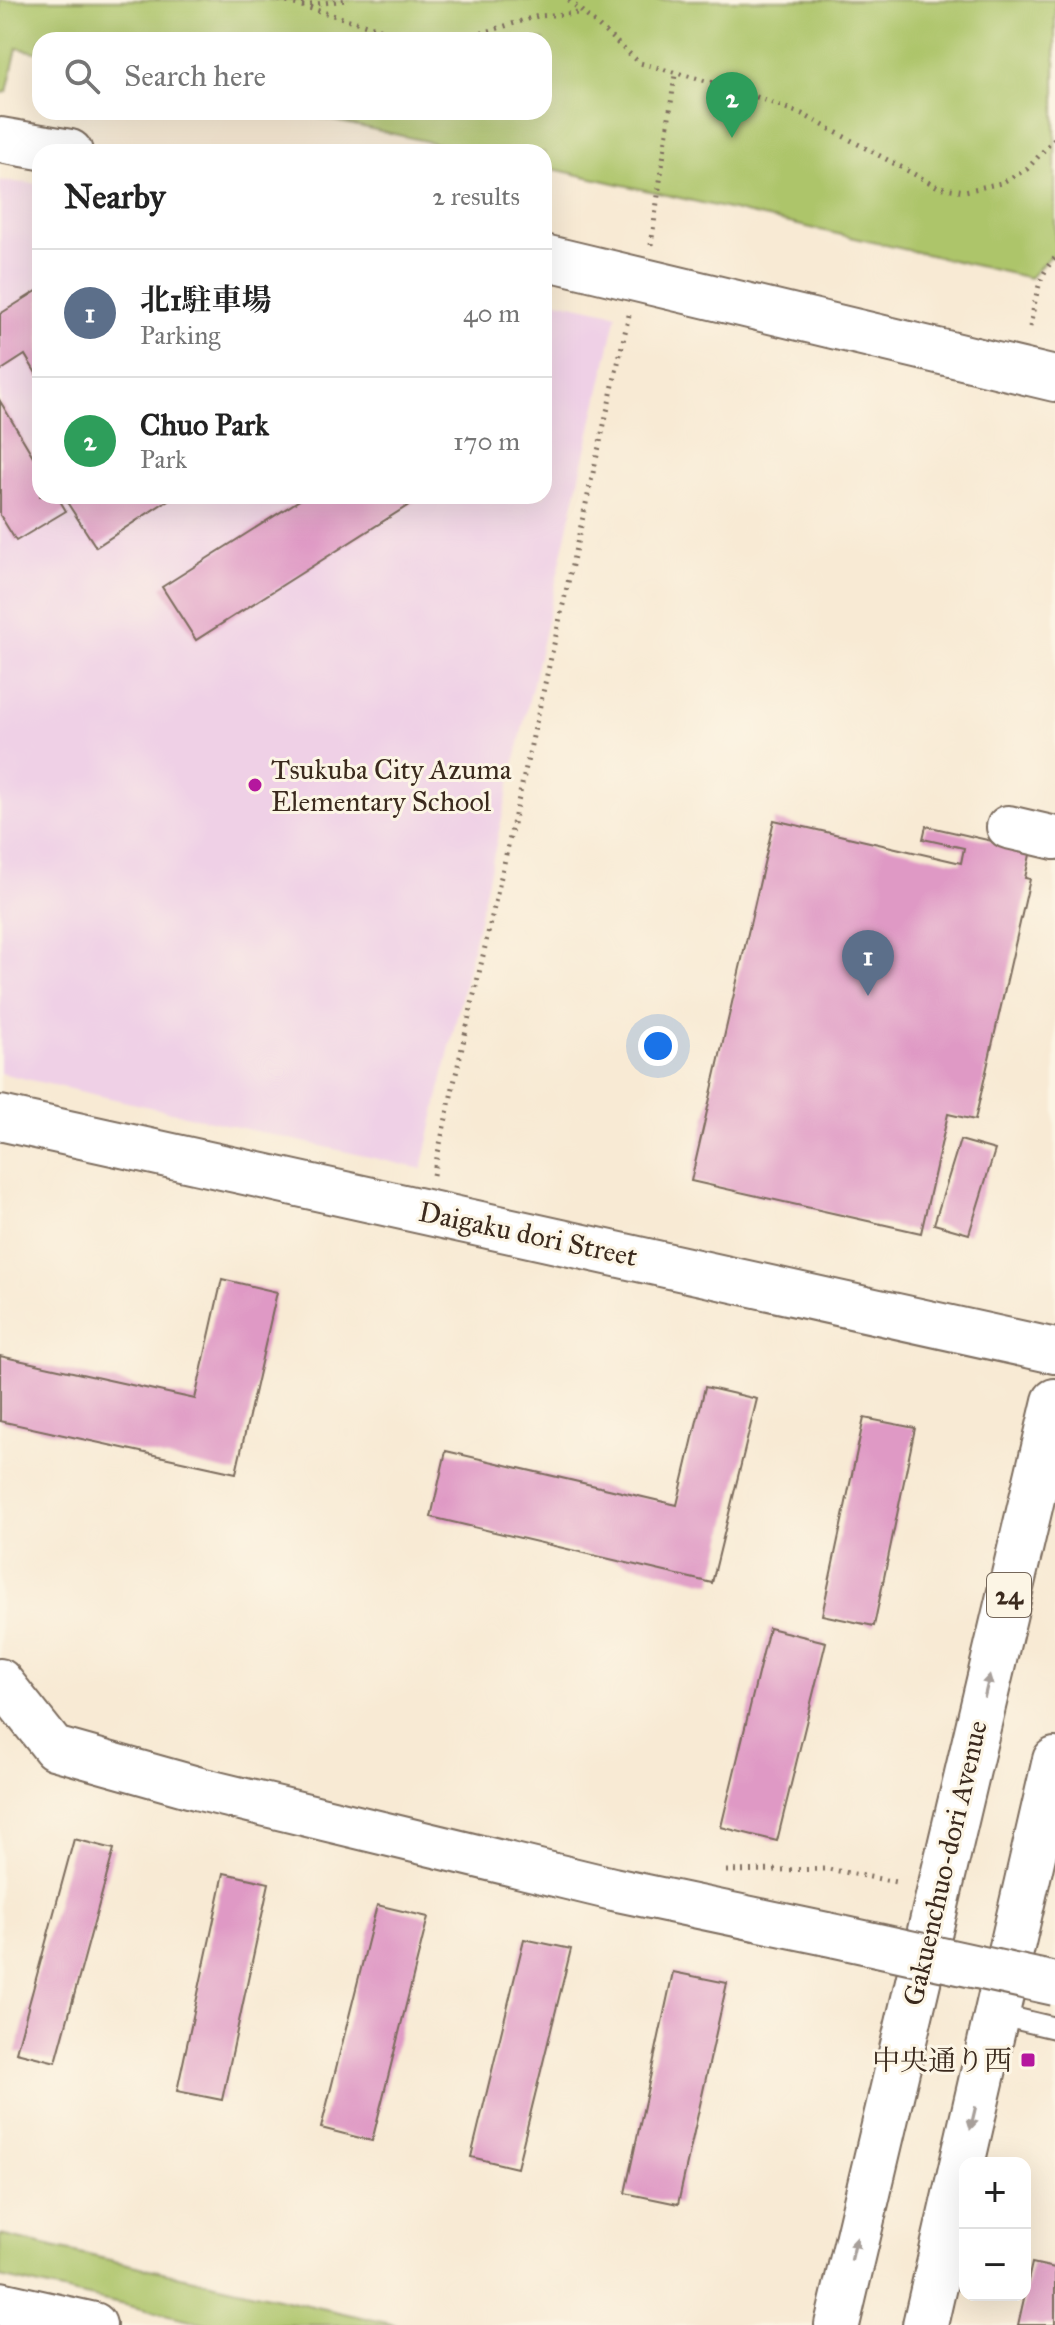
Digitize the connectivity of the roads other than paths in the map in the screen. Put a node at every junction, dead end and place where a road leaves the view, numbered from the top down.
1 (0, 140) edge
2 (32, 145) edge
3 (552, 259) edge
4 (1055, 379) edge
5 (0, 1118) edge
6 (1055, 1351) edge
7 (1055, 1401) edge
8 (0, 1680) edge
9 (1055, 1760) edge
10 (1055, 1984) edge
11 (996, 2014) junction
12 (1055, 2028) edge
13 (0, 2304) edge
14 (94, 2325) edge
15 (837, 2325) edge
16 (925, 2325) edge

1 - 2 main road
3 - 4 main road
5 - 6 main road, Daigaku dori Street
15 -> 7 main road, Gakuenchuo-dori Avenue / 24
8 - 10 street, bridge
9 - 11 main road
11 - 12 lane
11 -> 16 main road
13 - 14 main road

